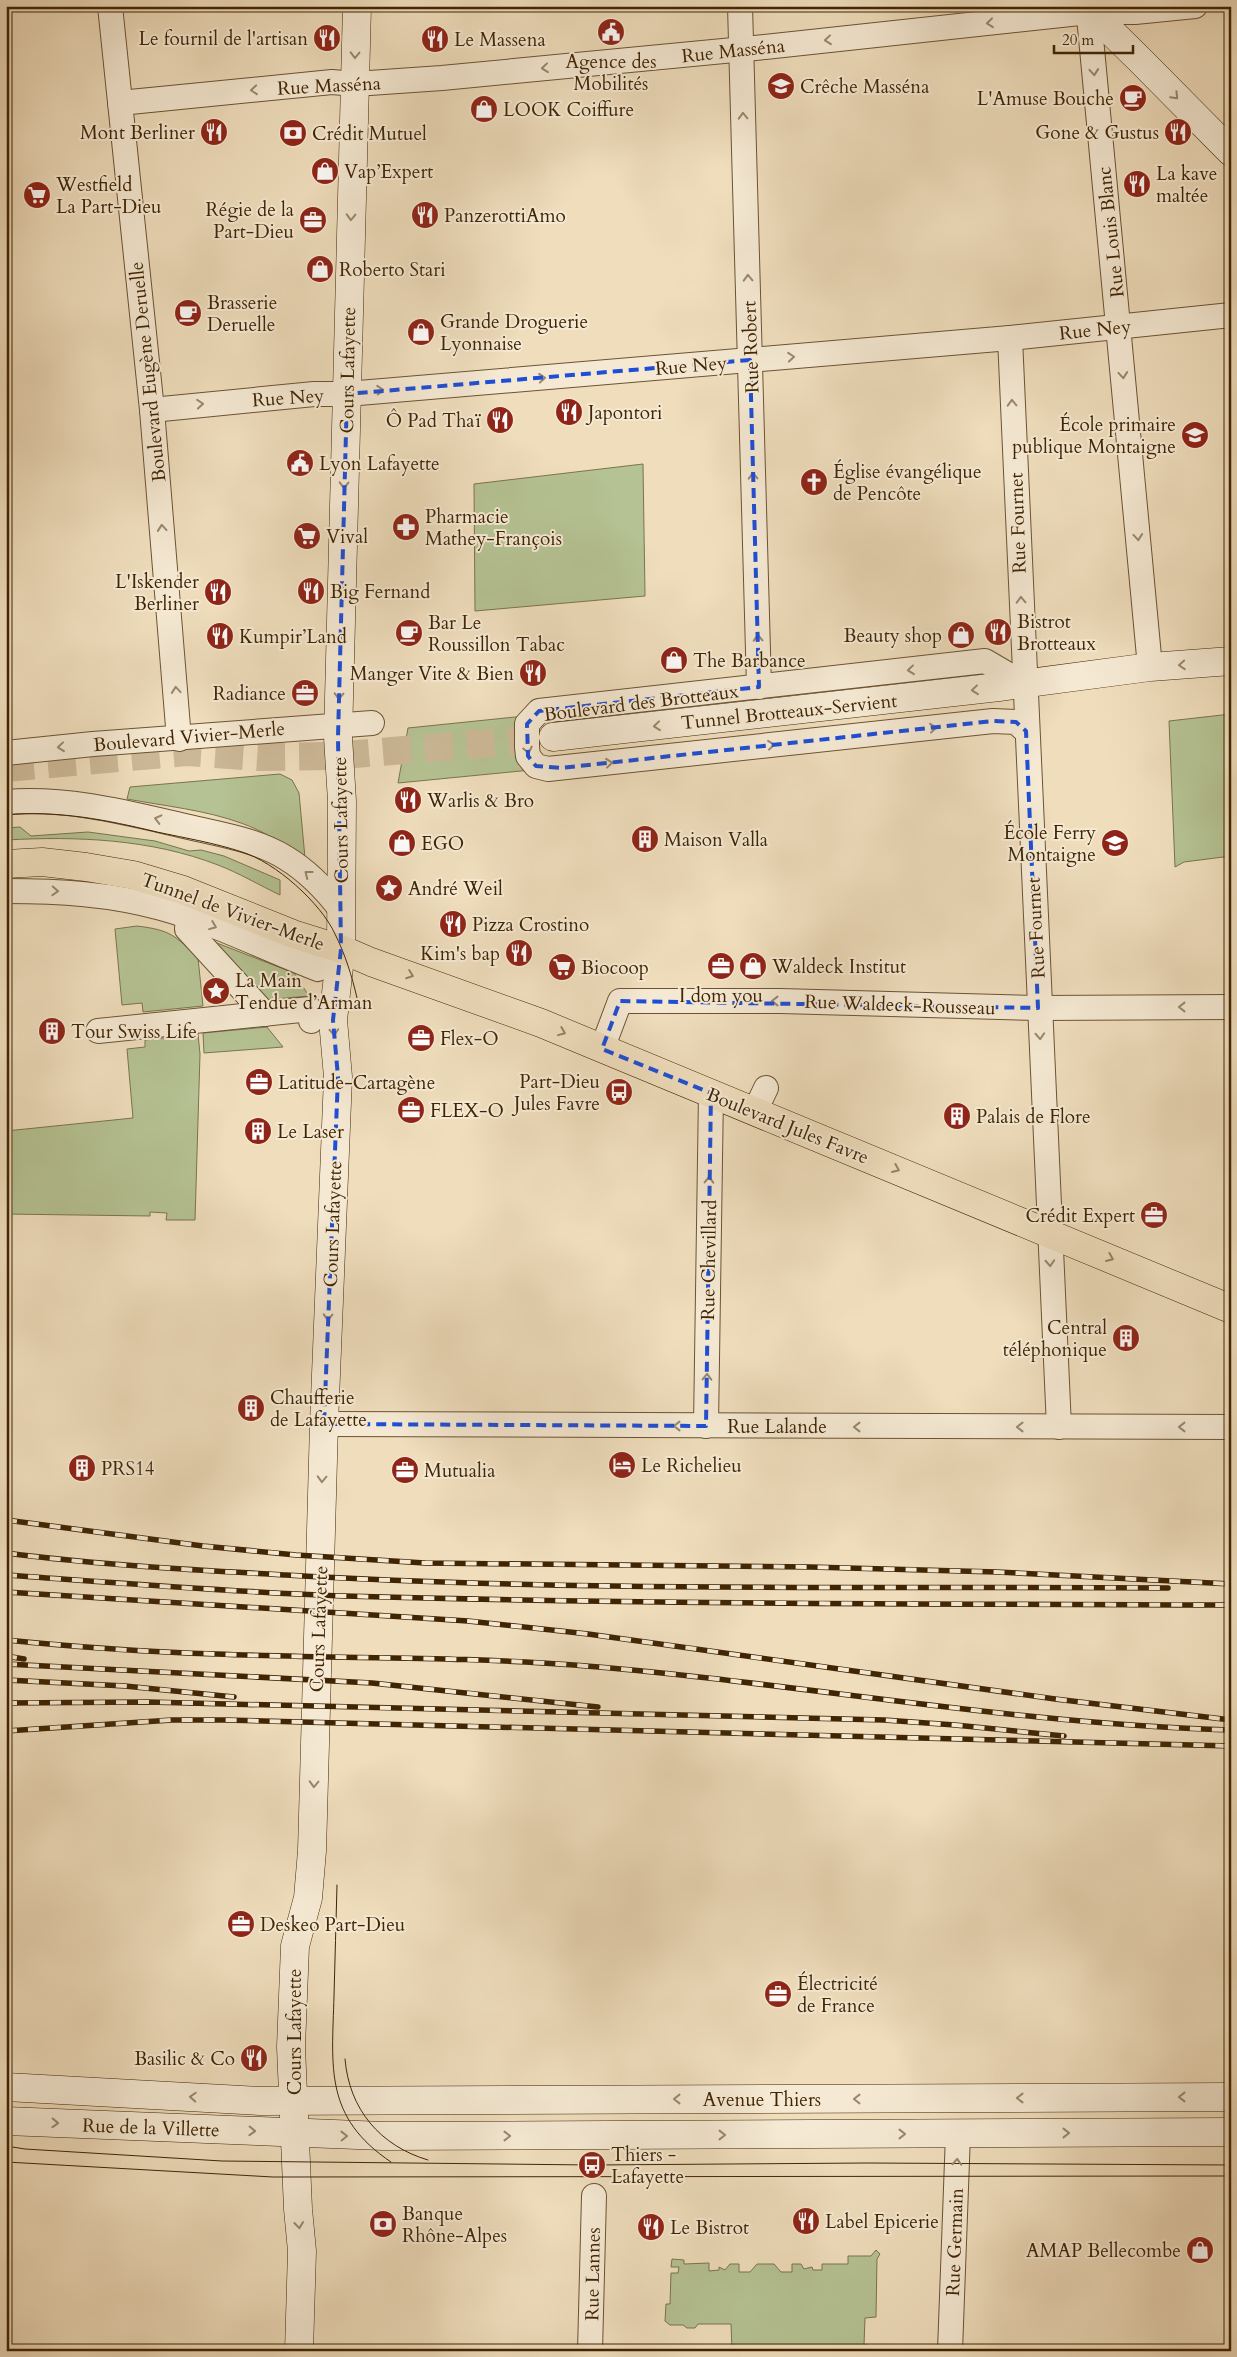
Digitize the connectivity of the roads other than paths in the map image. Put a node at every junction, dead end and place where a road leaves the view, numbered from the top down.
1 (110, 6) edge
2 (357, 6) edge
3 (740, 6) edge
4 (1195, 6) edge
5 (1087, 8) edge
6 (740, 49) junction
7 (355, 84) junction
8 (120, 103) junction
9 (1231, 152) edge
10 (1231, 315) edge
11 (1119, 326) junction
12 (1010, 338) junction
13 (750, 360) junction
14 (346, 394) junction
15 (152, 410) junction
16 (1231, 661) edge
17 (1150, 667) junction
18 (1024, 684) junction
19 (759, 687) junction
20 (372, 723) dead end
21 (338, 724) junction
22 (1026, 731) junction
23 (553, 737) tunnel mouth
24 (179, 739) junction
25 (6, 753) edge
26 (6, 802) edge
27 (6, 864) edge
28 (6, 891) edge
29 (341, 910) junction
30 (188, 917) junction
31 (341, 949) junction
32 (1231, 1007) edge
33 (1038, 1008) junction
34 (265, 1014) junction
35 (311, 1021) dead end
36 (98, 1031) dead end
37 (602, 1049) junction
38 (711, 1093) junction
39 (1049, 1233) junction
40 (1231, 1309) edge
41 (324, 1424) junction
42 (706, 1426) junction
43 (1231, 1427) edge
44 (1059, 1428) junction
45 (6, 2087) edge
46 (1231, 2097) edge
47 (294, 2101) junction
48 (6, 2121) edge
49 (1231, 2132) edge
50 (296, 2133) junction
51 (958, 2134) junction
52 (594, 2196) dead end
53 (299, 2351) edge
54 (590, 2351) edge
55 (950, 2351) edge

1 - 8 street, Boulevard Eugène Deruelle
2 -> 7 main road, Cours Lafayette
3 - 6 street, Rue Robert
4 - 5 street, Rue Masséna
5 -> 6 street, Rue Masséna
5 -> 9 main road
5 -> 11 street, Rue Louis Blanc
6 -> 7 street, Rue Masséna
13 -> 6 street, Rue Robert
7 -> 8 street, Rue Masséna
7 -> 14 main road, Cours Lafayette
8 - 15 street, Boulevard Eugène Deruelle
10 - 11 street, Rue Ney
11 - 12 street, Rue Ney
11 -> 17 street, Rue Louis Blanc
13 -> 12 street, Rue Ney
18 -> 12 street, Rue Fournet
14 -> 13 street, Rue Ney
19 -> 13 street, Rue Robert
15 -> 14 street, Rue Ney
14 -> 21 main road, Cours Lafayette
24 -> 15 street, Boulevard Eugène Deruelle
16 -> 17 main road
17 - 18 main road
18 -> 19 street, Boulevard des Brotteaux
18 - 22 street, Rue Fournet
18 -> 23 main road, Tunnel Brotteaux-Servient
19 -> 22 street, Boulevard des Brotteaux
20 - 21 street, Boulevard Vivier-Merle
21 - 24 street, Boulevard Vivier-Merle
21 - 29 main road, Cours Lafayette
22 - 33 street, Rue Fournet
24 -> 25 street, Boulevard Vivier-Merle
29 -> 26 street
27 - 31 main road, Tunnel de Vivier-Merle
28 -> 30 street
29 - 31 main road, Cours Lafayette
30 -> 31 street
30 - 34 street
31 -> 37 main road, Boulevard Jules Favre
31 -> 41 main road, Cours Lafayette
32 -> 33 street, Rue Waldeck-Rousseau
33 -> 37 street, Rue Waldeck-Rousseau
33 -> 39 street, Rue Fournet
34 - 35 street
34 - 36 street
37 - 38 main road, Boulevard Jules Favre
38 -> 39 main road, Boulevard Jules Favre
42 -> 38 street, Rue Chevillard
39 -> 40 main road, Boulevard Jules Favre
39 -> 44 street, Rue Fournet
42 -> 41 street, Rue Lalande
41 -> 47 main road, Cours Lafayette
44 -> 42 street, Rue Lalande
43 -> 44 street, Rue Lalande
47 -> 45 main road, Rue de la Villette
46 -> 47 main road, Avenue Thiers
47 - 50 main road, Cours Lafayette
48 -> 50 main road, Rue de la Villette
51 -> 49 main road, Avenue Thiers
50 -> 51 main road, Avenue Thiers
50 -> 53 main road, Cours Lafayette
55 -> 51 street, Rue Germain
52 - 54 street, Rue Lannes

